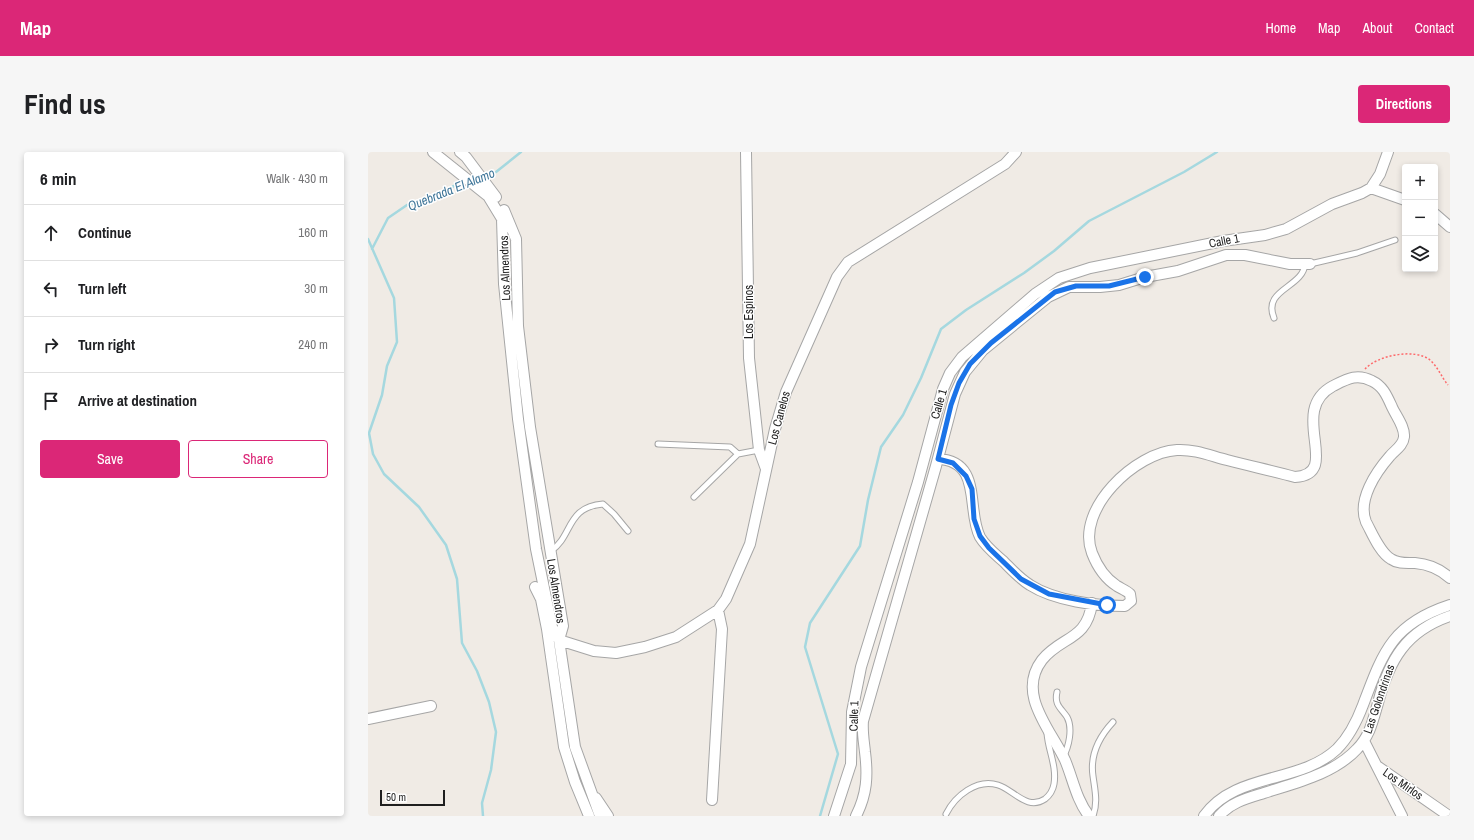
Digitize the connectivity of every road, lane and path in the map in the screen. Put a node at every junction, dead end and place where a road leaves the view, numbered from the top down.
1 (433, 152) edge
2 (460, 152) edge
3 (746, 152) edge
4 (1016, 152) edge
5 (1388, 152) edge
6 (1371, 188) junction
7 (1402, 199) edge
8 (501, 210) junction
9 (1438, 217) edge
10 (1450, 228) edge
11 (1395, 240) dead end
12 (1307, 264) junction
13 (1274, 318) dead end
14 (1360, 377) junction
15 (1448, 385) dead end
16 (658, 444) dead end
17 (759, 450) junction
18 (738, 454) junction
19 (938, 459) junction
20 (766, 469) junction
21 (539, 488) junction
22 (528, 492) junction
23 (694, 497) dead end
24 (628, 531) dead end
25 (550, 551) junction
26 (1450, 578) edge
27 (535, 587) dead end
28 (1092, 603) junction
29 (1450, 605) edge
30 (718, 610) junction
31 (1450, 616) edge
32 (559, 640) junction
33 (1057, 692) dead end
34 (431, 706) dead end
35 (368, 719) edge
36 (1113, 722) dead end
37 (1047, 728) junction
38 (1364, 741) junction
39 (1063, 757) junction
40 (1377, 766) junction
41 (594, 794) junction
42 (712, 800) dead end
43 (946, 814) dead end
44 (589, 816) edge
45 (600, 816) edge
46 (608, 816) edge
47 (834, 816) edge
48 (856, 816) edge
49 (1089, 816) edge
50 (1093, 816) edge
51 (1204, 816) edge
52 (1219, 816) edge
53 (1402, 816) edge
54 (1449, 816) edge

1 - 8 street, Los Almendros
2 - 8 street, Los Almendros
3 - 17 street, Los Espinos
4 - 20 street, Los Canelos
5 - 6 street
6 - 7 street
6 - 47 street, Calle 1
8 - 21 street, Los Almendros
8 - 22 street, Los Almendros
9 - 10 street
11 - 12 lane
12 - 13 lane
12 - 19 street
14 - 15 path
14 - 26 street
14 - 28 street
16 - 18 lane
17 - 18 lane
17 - 20 street, Los Espinos
18 - 23 lane
19 - 28 street
19 - 48 street
20 - 30 street, Los Canelos
21 - 22 street
21 - 25 street, Los Almendros
22 - 32 street, Los Almendros
24 - 25 lane
25 - 32 street, Los Almendros
27 - 44 street
28 - 37 street
29 - 51 street
30 - 32 street, Los Canelos
30 - 42 street
31 - 38 street, Las Golondrinas
32 - 41 street
33 - 39 lane
34 - 35 street
36 - 50 lane
37 - 39 street
37 - 43 lane
38 - 40 street
38 - 52 street, Las Golondrinas
39 - 49 street
40 - 53 street
40 - 54 street, Los Mirlos
41 - 45 street
41 - 46 street

